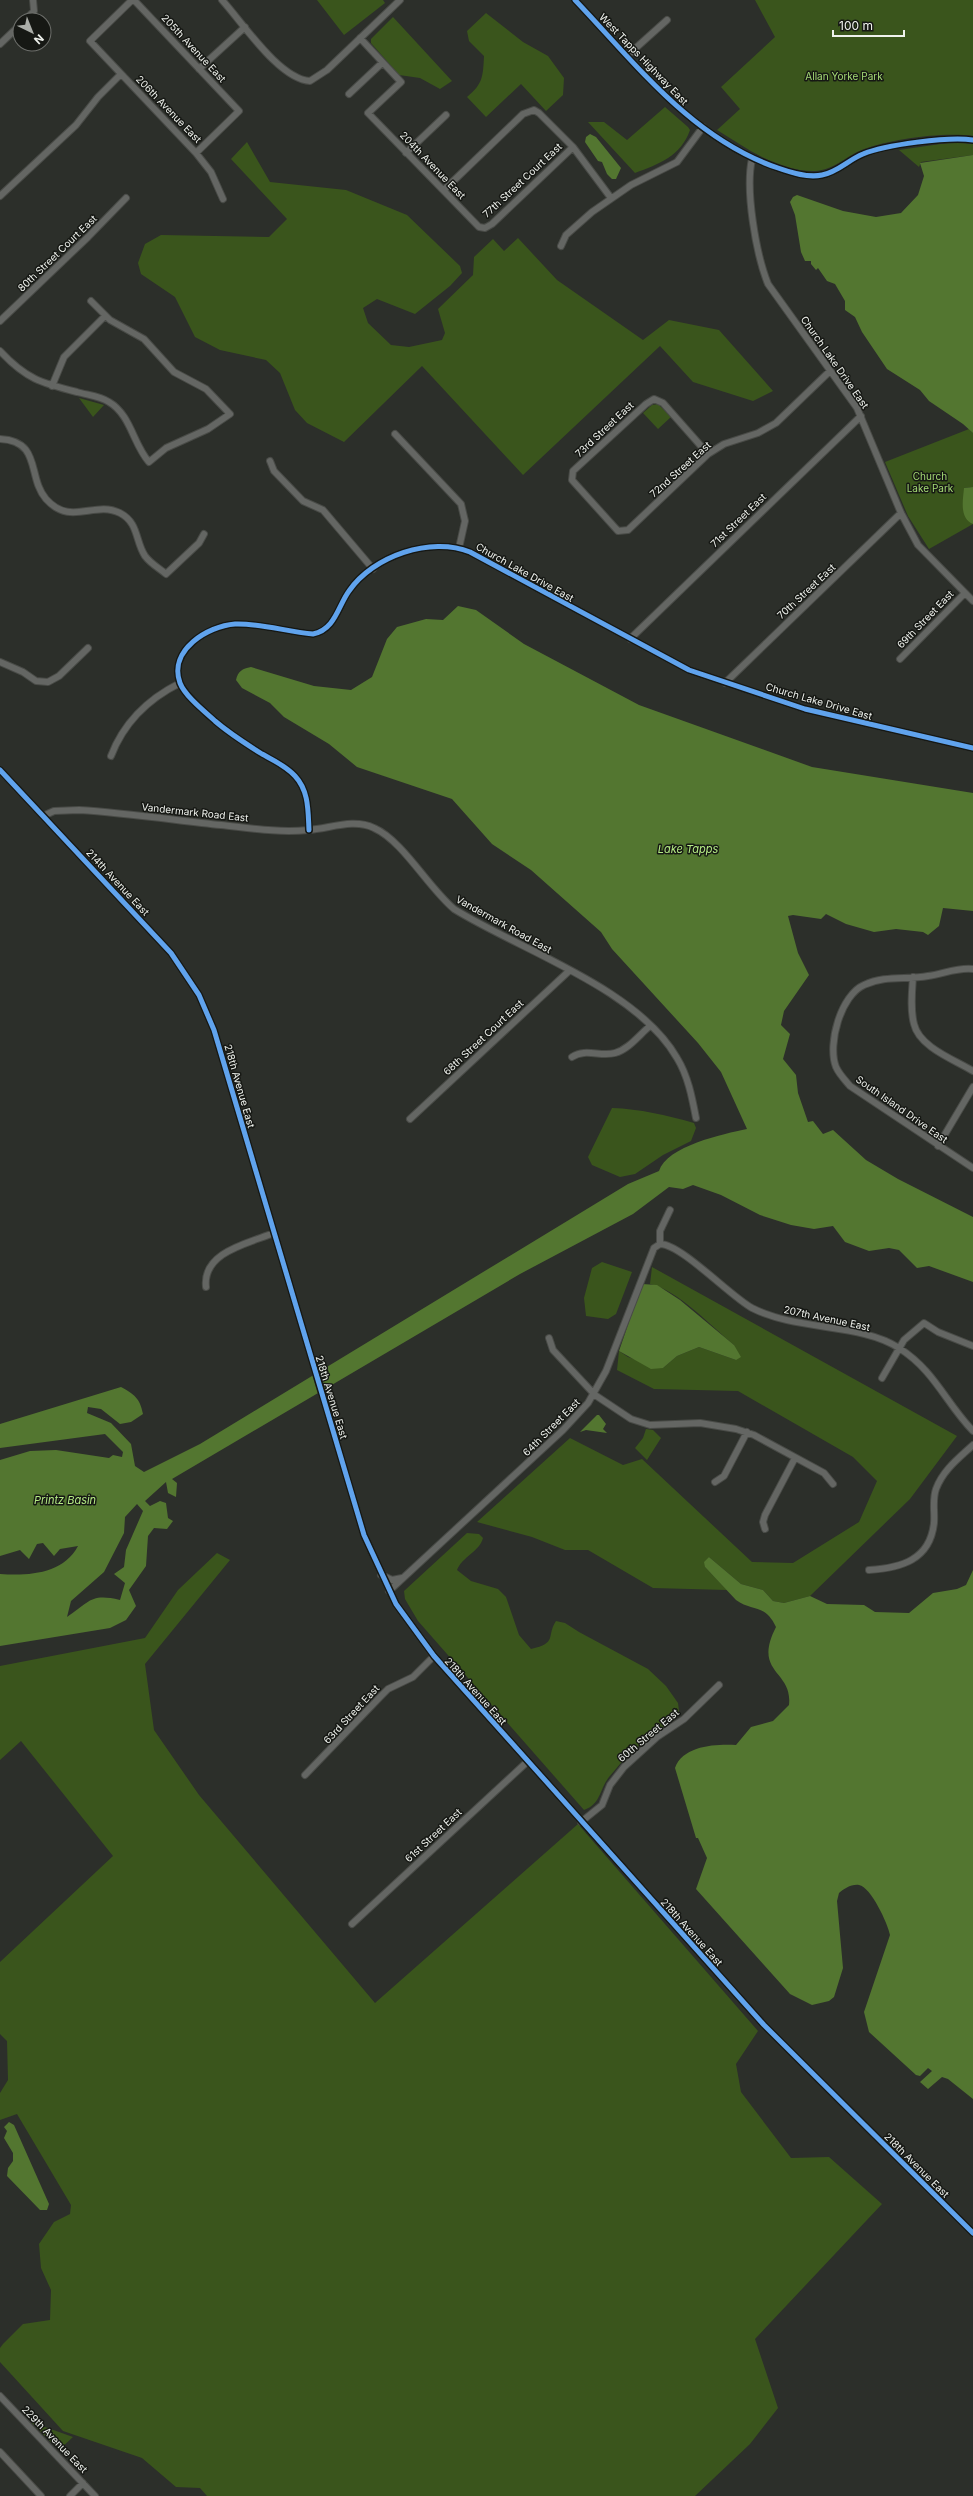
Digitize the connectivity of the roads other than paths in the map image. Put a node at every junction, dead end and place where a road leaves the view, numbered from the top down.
1 (33, 0) edge
2 (133, 0) edge
3 (222, 0) edge
4 (400, 0) edge
5 (575, 0) edge
6 (33, 12) edge
7 (667, 20) dead end
8 (245, 27) junction
9 (12, 33) edge
10 (360, 38) junction
11 (0, 44) edge
12 (628, 55) junction
13 (382, 63) junction
14 (199, 68) junction
15 (121, 74) junction
16 (349, 94) dead end
17 (446, 115) dead end
18 (703, 127) junction
19 (973, 140) edge
20 (573, 147) junction
21 (196, 153) junction
22 (406, 153) junction
23 (752, 158) junction
24 (444, 190) junction
25 (0, 196) edge
26 (126, 198) dead end
27 (611, 198) junction
28 (223, 199) dead end
29 (485, 228) joint
30 (561, 246) dead end
31 (91, 301) dead end
32 (105, 316) junction
33 (0, 321) edge
34 (0, 351) edge
35 (830, 371) junction
36 (52, 386) junction
37 (861, 416) junction
38 (395, 434) dead end
39 (0, 438) edge
40 (708, 454) junction
41 (270, 461) dead end
42 (901, 513) junction
43 (624, 532) joint
44 (204, 534) dead end
45 (459, 548) junction
46 (373, 569) junction
47 (965, 593) junction
48 (973, 601) edge
49 (630, 639) junction
50 (88, 648) dead end
51 (900, 659) dead end
52 (0, 662) edge
53 (180, 683) junction
54 (725, 683) junction
55 (973, 748) edge
56 (111, 756) dead end
57 (0, 770) edge
58 (43, 816) junction
59 (309, 830) junction
60 (973, 968) edge
61 (569, 971) junction
62 (913, 977) junction
63 (209, 1017) joint
64 (650, 1026) junction
65 (572, 1057) dead end
66 (973, 1071) edge
67 (973, 1087) edge
68 (696, 1118) dead end
69 (410, 1119) dead end
70 (938, 1146) junction
71 (973, 1168) edge
72 (670, 1210) dead end
73 (274, 1233) junction
74 (660, 1244) junction
75 (206, 1287) dead end
76 (549, 1338) dead end
77 (973, 1346) edge
78 (899, 1348) junction
79 (882, 1378) dead end
80 (595, 1395) junction
81 (973, 1431) edge
82 (747, 1432) junction
83 (973, 1445) edge
84 (795, 1458) junction
85 (715, 1482) dead end
86 (833, 1484) dead end
87 (765, 1529) dead end
88 (869, 1570) dead end
89 (381, 1575) junction
90 (406, 1577) junction
91 (389, 1591) junction
92 (434, 1656) junction
93 (719, 1685) dead end
94 (527, 1762) junction
95 (305, 1776) dead end
96 (581, 1822) junction
97 (352, 1924) dead end
98 (973, 2233) edge
99 (0, 2396) edge
100 (0, 2452) edge
101 (5, 2457) junction
102 (0, 2462) edge
103 (83, 2483) junction
104 (41, 2496) edge
105 (70, 2496) edge
106 (95, 2496) edge

1 - 6 street
2 - 14 street, 205th Avenue East
2 - 15 street, 206th Avenue East
3 - 8 street
4 - 10 street
5 - 12 street, West Tapps Highway East
7 - 12 street
8 - 10 street
8 - 14 street
9 - 11 street
10 - 13 street
12 - 18 street, West Tapps Highway East
13 - 16 street
13 - 22 street, 204th Avenue East
14 - 21 street, 205th Avenue East
15 - 21 street, 206th Avenue East
15 - 25 street
17 - 22 street
18 - 23 street, West Tapps Highway East
18 - 27 street
19 - 23 street, West Tapps Highway East
20 - 24 street
20 - 27 street
20 - 29 street, 77th Street Court East
21 - 28 street, 206th Avenue East
22 - 24 street, 204th Avenue East
23 - 35 street, Church Lake Drive East
24 - 29 street, 204th Avenue East
26 - 33 street, 80th Street Court East
27 - 30 street
31 - 32 street
32 - 36 street
32 - 36 street
34 - 36 street
35 - 37 street, Church Lake Drive East
35 - 40 street, 72nd Street East
37 - 42 street, Church Lake Drive East
37 - 49 street, 71st Street East
38 - 45 street
39 - 44 street
40 - 43 street, 72nd Street East
40 - 43 street, 73rd Street East
41 - 46 street
42 - 47 street, Church Lake Drive East
42 - 54 street, 70th Street East
45 - 46 street, Church Lake Drive East
45 - 49 street, Church Lake Drive East
46 - 53 street, Church Lake Drive East
47 - 48 street, Church Lake Drive East
47 - 51 street, 69th Street East
49 - 54 street, Church Lake Drive East
50 - 52 street
53 - 56 street
53 - 59 street
54 - 55 street, Church Lake Drive East
57 - 58 street, 214th Avenue East
58 - 59 street, Vandermark Road East
58 - 63 street, 214th Avenue East
59 - 61 street, Vandermark Road East
60 - 62 street, South Island Drive East
61 - 64 street, Vandermark Road East
61 - 69 street, 68th Street Court East
62 - 66 street
62 - 70 street, South Island Drive East
63 - 73 street, 218th Avenue East
64 - 65 street
64 - 68 street, Vandermark Road East
67 - 70 street
70 - 71 street, South Island Drive East
72 - 74 street, 64th Street East
73 - 75 street
73 - 89 street, 218th Avenue East
74 - 78 street, 207th Avenue East
74 - 80 street, 64th Street East
76 - 80 street
77 - 78 street
78 - 79 street
78 - 81 street, 207th Avenue East
80 - 82 street
80 - 90 street, 64th Street East
82 - 84 street
82 - 85 street
83 - 88 street
84 - 86 street
84 - 87 street
89 - 90 street
89 - 91 street, 218th Avenue East
90 - 91 street, 64th Street East
91 - 92 street, 218th Avenue East
92 - 94 street, 218th Avenue East
92 - 95 street, 63rd Street East
93 - 96 street, 60th Street East
94 - 96 street, 218th Avenue East
94 - 97 street, 61st Street East
96 - 98 street, 218th Avenue East
99 - 103 street, 229th Avenue East
100 - 101 street
101 - 102 street
101 - 104 street
103 - 105 street
103 - 106 street, 229th Avenue East

